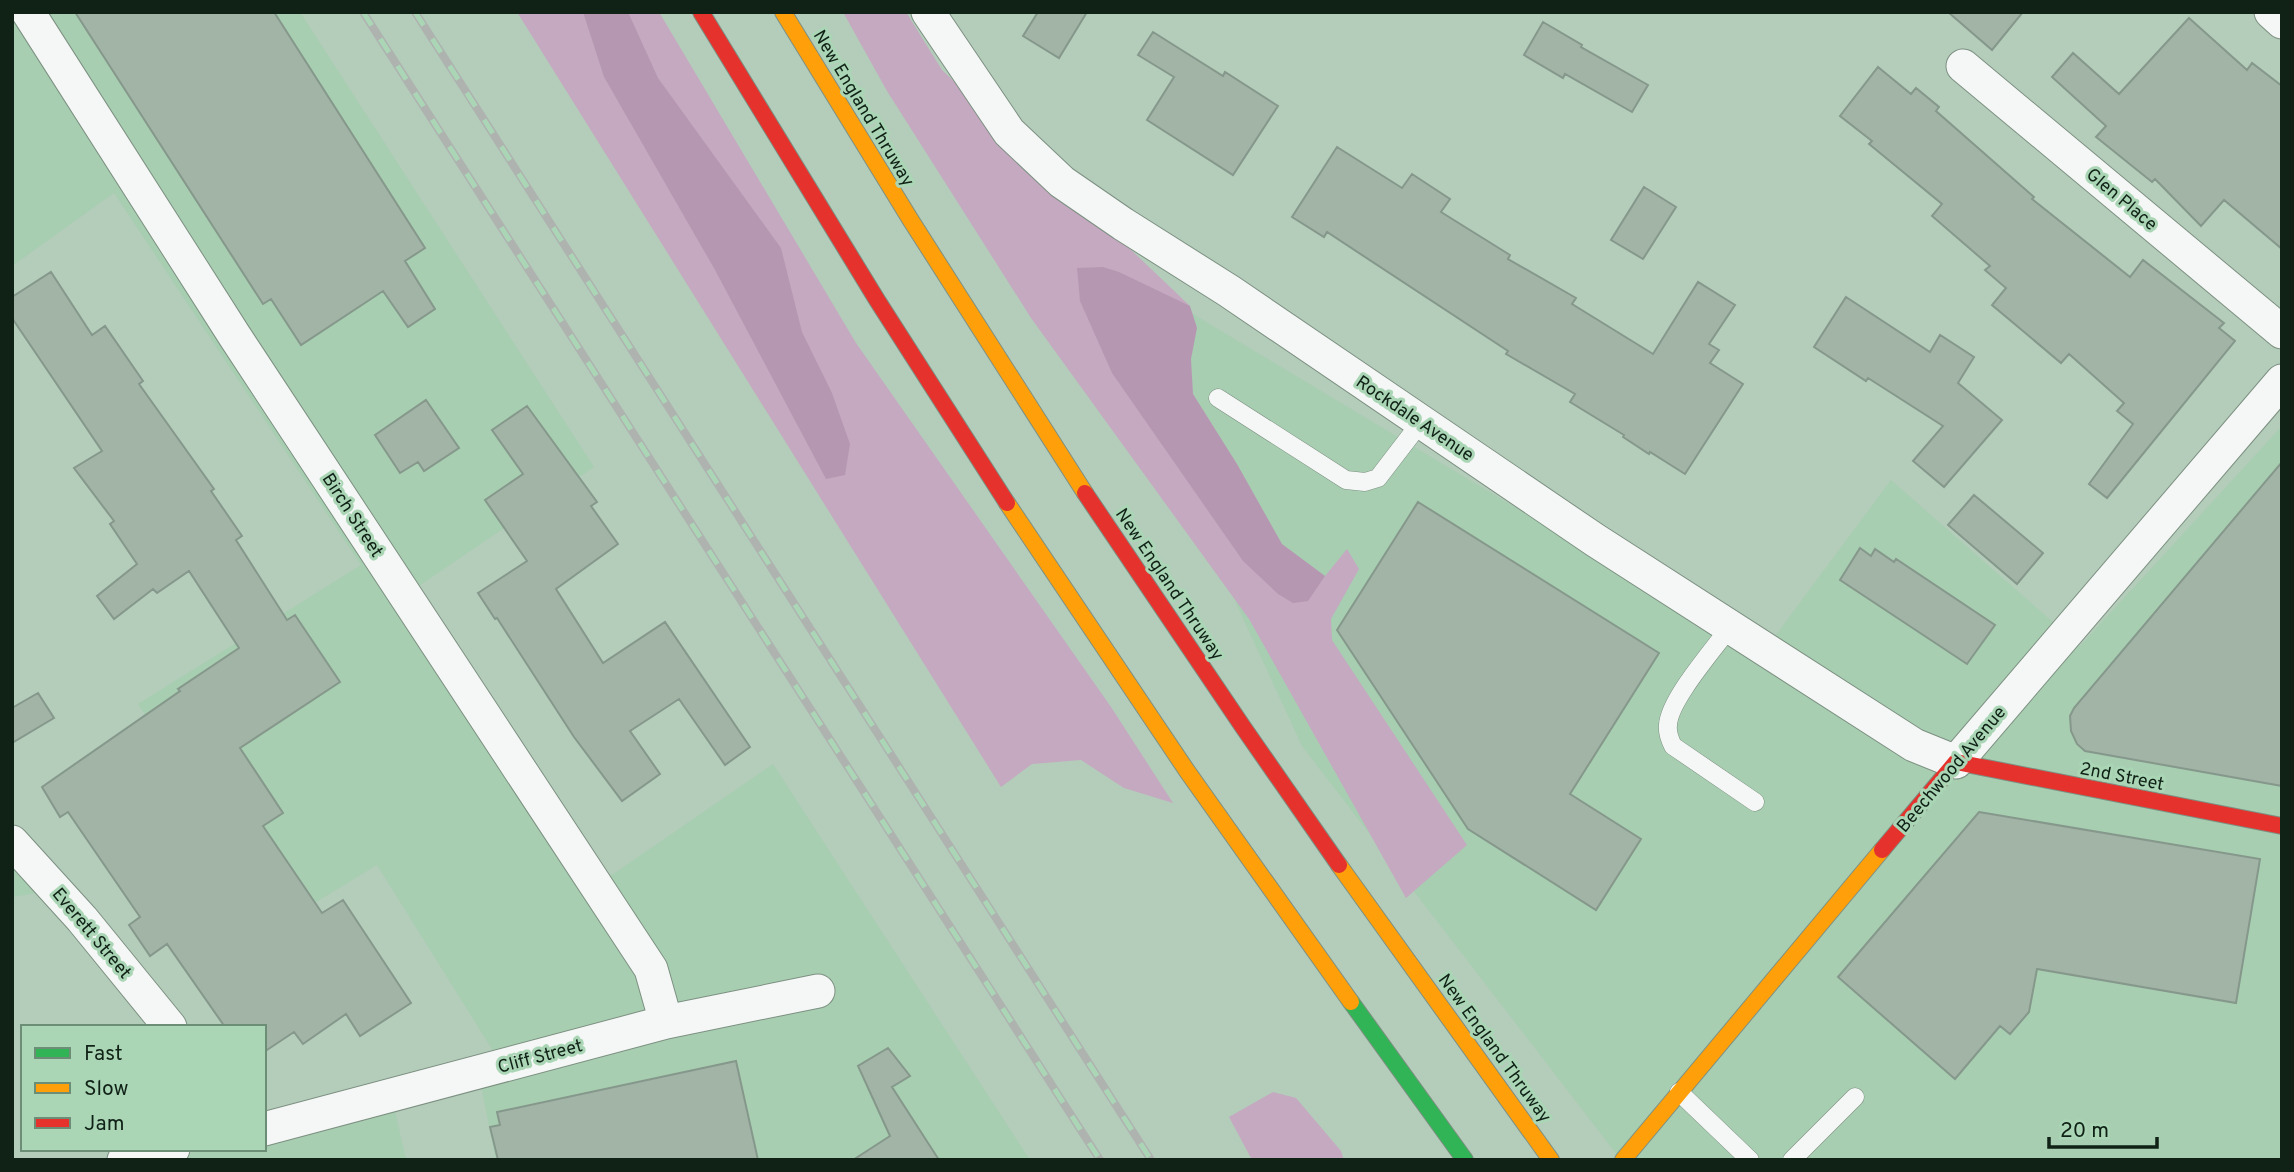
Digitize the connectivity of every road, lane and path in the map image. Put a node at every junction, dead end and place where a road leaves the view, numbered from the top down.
1 (28, 12) edge
2 (701, 12) edge
3 (783, 12) edge
4 (928, 12) edge
5 (2271, 12) edge
6 (2282, 22) edge
7 (1963, 66) dead end
8 (2282, 332) edge
9 (2282, 381) edge
10 (1218, 398) dead end
11 (1421, 422) junction
12 (1730, 627) junction
13 (1956, 762) junction
14 (1755, 803) dead end
15 (2282, 826) edge
16 (12, 842) edge
17 (818, 991) dead end
18 (666, 1022) junction
19 (168, 1025) edge
20 (1679, 1092) junction
21 (1854, 1097) dead end
22 (266, 1128) edge
23 (164, 1151) edge
24 (124, 1160) edge
25 (1465, 1160) edge
26 (1551, 1160) edge
27 (1623, 1160) edge
28 (1751, 1160) edge
29 (1792, 1160) edge

1 - 18 street, Birch Street
2 - 25 main road
3 - 26 main road, New England Thruway
4 - 11 street, Rockdale Avenue
5 - 6 street
7 - 8 street, Glen Place
9 - 13 street, Beechwood Avenue
10 - 11 lane
11 - 12 street, Rockdale Avenue
12 - 13 street, Rockdale Avenue
12 - 14 lane
13 - 15 main road, 2nd Street
13 - 20 main road, Beechwood Avenue
16 - 19 street, Everett Street
17 - 18 street, Cliff Street
18 - 22 street, Cliff Street
20 - 27 main road, Beechwood Avenue
20 - 28 lane
21 - 29 lane
23 - 24 street

